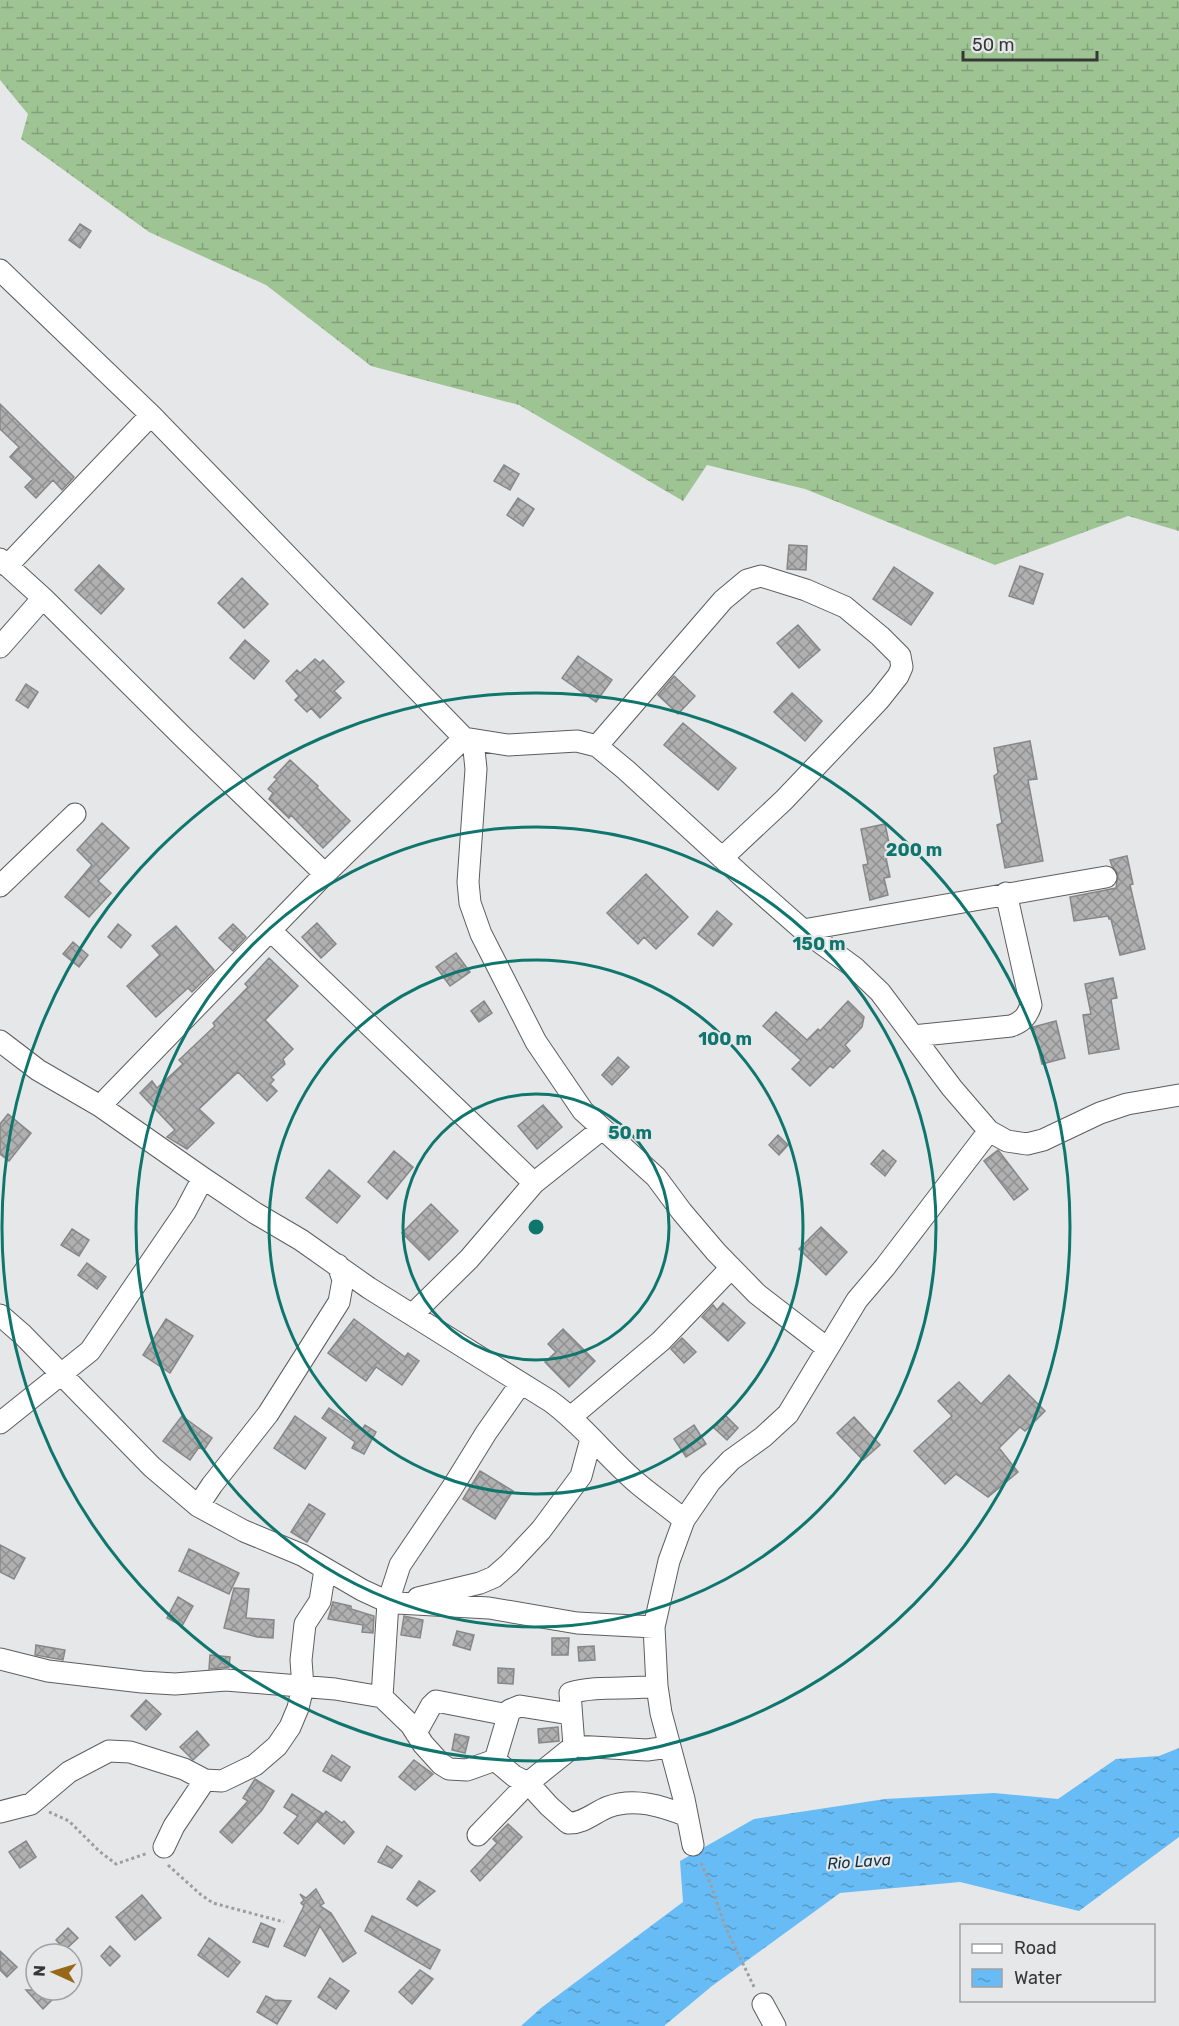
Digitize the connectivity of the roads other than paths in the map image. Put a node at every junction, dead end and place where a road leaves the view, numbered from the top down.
1 (0, 270) edge
2 (152, 415) junction
3 (4, 562) edge
4 (43, 598) junction
5 (0, 647) edge
6 (468, 739) junction
7 (597, 746) junction
8 (75, 814) dead end
9 (722, 858) junction
10 (325, 874) junction
11 (1106, 877) dead end
12 (0, 886) edge
13 (1006, 893) junction
14 (803, 930) junction
15 (271, 931) junction
16 (913, 1036) junction
17 (0, 1041) edge
18 (1179, 1095) edge
19 (100, 1106) junction
20 (602, 1129) junction
21 (989, 1131) junction
22 (203, 1178) junction
23 (534, 1183) junction
24 (338, 1265) junction
25 (732, 1268) junction
26 (413, 1314) junction
27 (0, 1315) edge
28 (826, 1348) junction
29 (60, 1375) junction
30 (521, 1383) junction
31 (572, 1416) junction
32 (0, 1423) edge
33 (591, 1438) junction
34 (198, 1506) junction
35 (684, 1520) junction
36 (325, 1570) junction
37 (388, 1602) junction
38 (410, 1603) junction
39 (654, 1627) junction
40 (0, 1659) edge
41 (657, 1686) junction
42 (303, 1687) junction
43 (382, 1697) junction
44 (570, 1714) junction
45 (508, 1715) junction
46 (416, 1733) junction
47 (574, 1746) junction
48 (669, 1747) junction
49 (495, 1760) junction
50 (205, 1780) junction
51 (528, 1783) junction
52 (0, 1812) edge
53 (687, 1816) junction
54 (478, 1835) dead end
55 (693, 1845) road end
56 (164, 1847) road end
57 (763, 2004) road end
58 (775, 2026) edge

1 - 2 street
2 - 3 street
2 - 6 street
3 - 4 street
4 - 5 street
4 - 10 street
6 - 7 street
6 - 10 street
6 - 20 street
7 - 9 street
7 - 9 street
8 - 12 street
9 - 14 street
10 - 15 street
11 - 13 street
13 - 14 street
13 - 16 street
14 - 16 street
15 - 19 street
15 - 23 street
16 - 21 street
17 - 19 street
18 - 21 street
19 - 22 street
20 - 23 street
20 - 25 street
21 - 28 street
22 - 24 street
22 - 29 street
23 - 26 street
24 - 26 street
24 - 34 street
25 - 28 street
25 - 31 street
26 - 30 street
27 - 29 street
28 - 35 street
29 - 32 street
29 - 34 street
30 - 31 street
30 - 37 street
31 - 33 street
33 - 35 street
33 - 38 street
34 - 36 street
35 - 39 street
36 - 37 street
36 - 42 street
37 - 38 street
37 - 43 street
38 - 39 street
39 - 41 street
40 - 42 street
41 - 44 street
41 - 48 street
42 - 43 street
42 - 50 street
43 - 46 street
44 - 45 street
44 - 47 street
45 - 46 street
45 - 49 street
46 - 49 street
47 - 48 street
47 - 51 street
48 - 53 street
49 - 51 street
50 - 52 street
50 - 56 street
51 - 53 street
51 - 54 street
53 - 55 street
57 - 58 street

